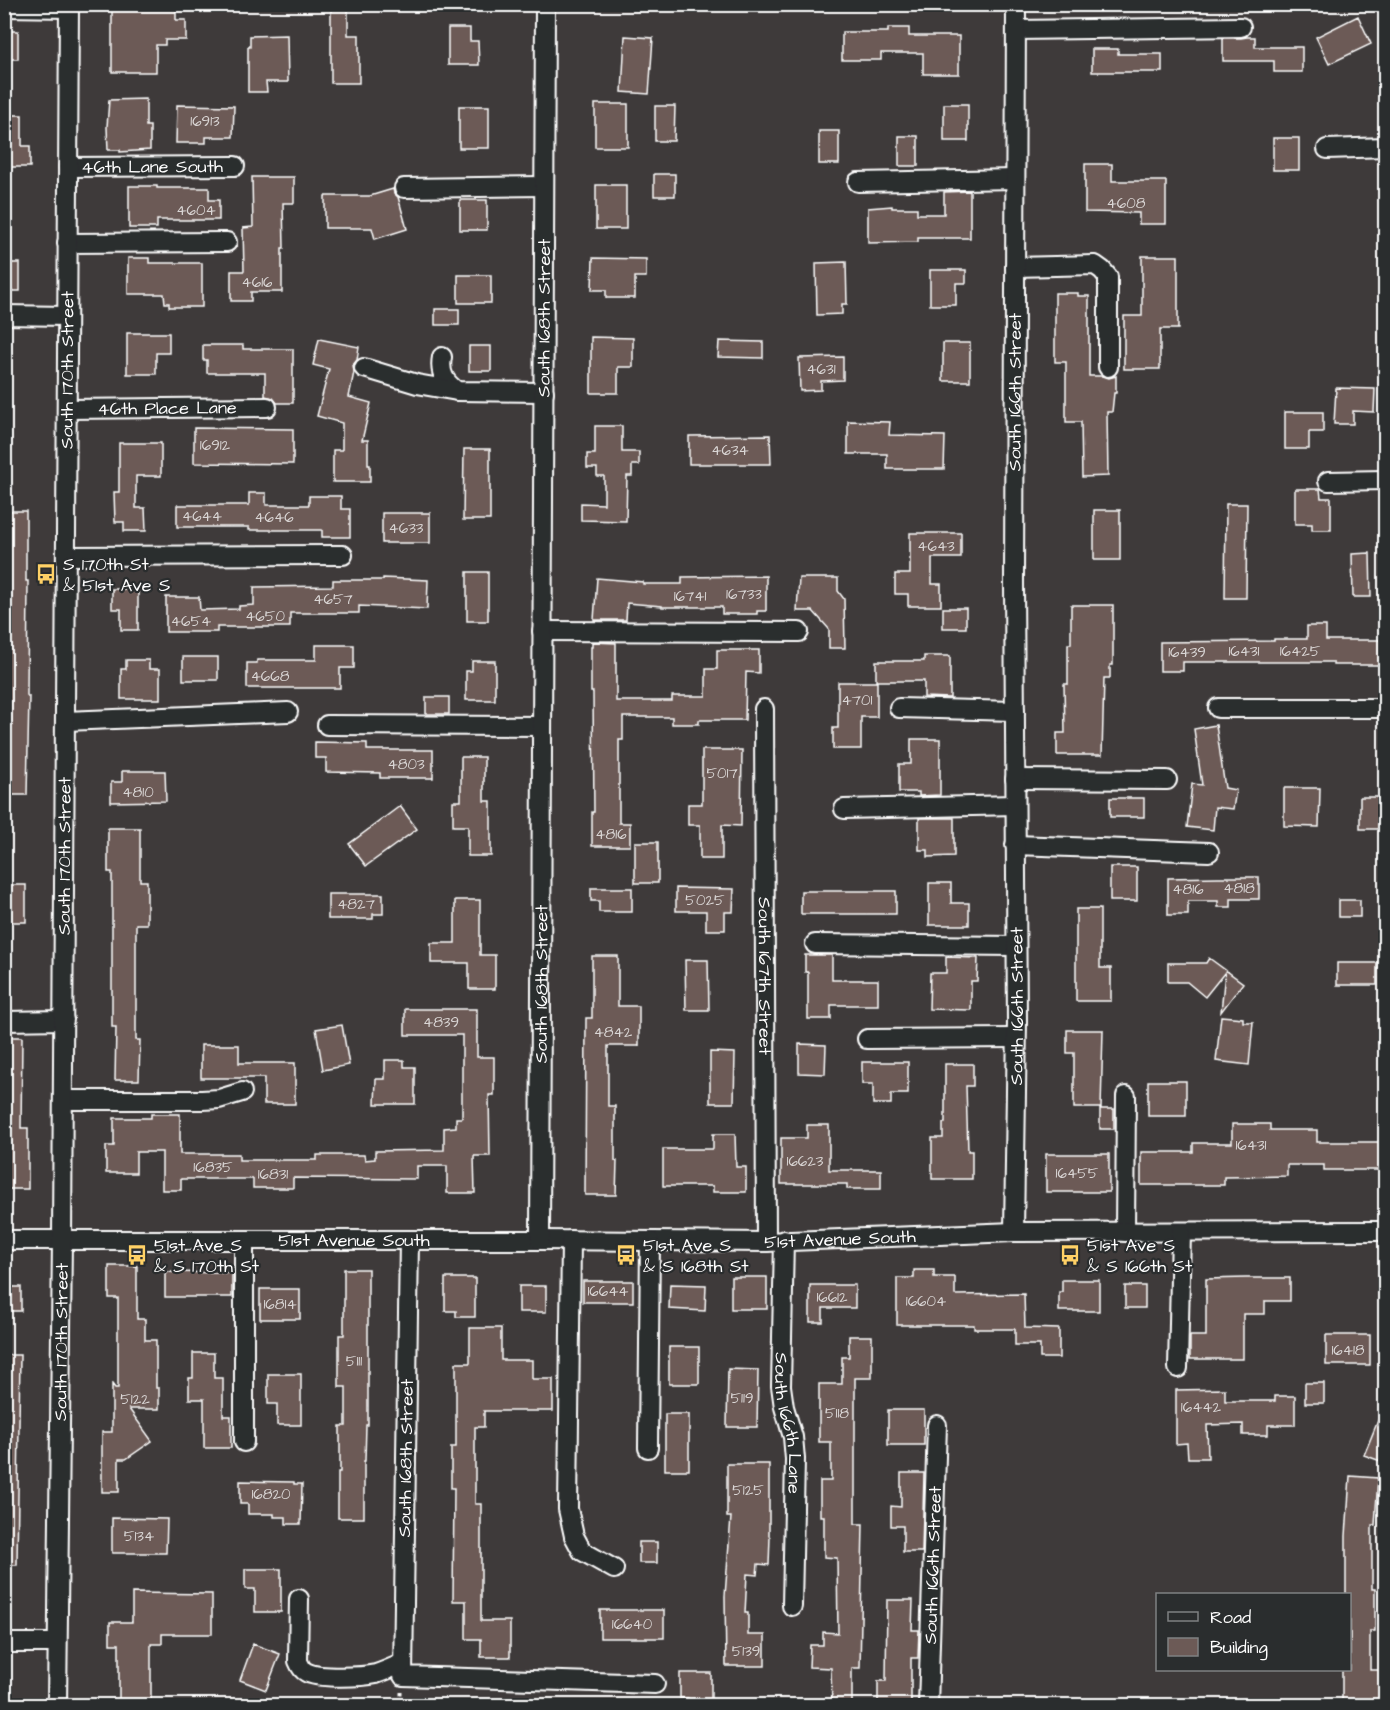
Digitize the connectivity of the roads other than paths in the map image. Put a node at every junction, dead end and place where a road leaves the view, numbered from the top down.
1 (545, 4) edge
2 (1016, 4) edge
3 (69, 6) edge
4 (4, 7) edge
5 (1241, 27) dead end
6 (1016, 30) junction
7 (1386, 147) edge
8 (1327, 149) dead end
9 (235, 166) dead end
10 (68, 167) junction
11 (1015, 180) junction
12 (858, 182) dead end
13 (544, 186) junction
14 (404, 188) dead end
15 (227, 242) dead end
16 (68, 243) junction
17 (1015, 267) junction
18 (4, 315) edge
19 (68, 316) junction
20 (442, 357) dead end
21 (1108, 367) dead end
22 (364, 368) dead end
23 (457, 391) junction
24 (543, 392) junction
25 (267, 407) dead end
26 (67, 409) junction
27 (1386, 480) edge
28 (1328, 481) dead end
29 (343, 555) dead end
30 (66, 556) junction
31 (542, 631) junction
32 (799, 632) dead end
33 (898, 708) dead end
34 (1218, 708) dead end
35 (1386, 708) edge
36 (764, 709) dead end
37 (1015, 711) junction
38 (288, 712) dead end
39 (65, 721) junction
40 (327, 725) dead end
41 (542, 726) junction
42 (1015, 779) junction
43 (1167, 780) dead end
44 (1015, 805) junction
45 (844, 809) dead end
46 (1015, 845) junction
47 (1209, 852) dead end
48 (814, 944) dead end
49 (1016, 946) junction
50 (64, 1020) junction
51 (4, 1021) edge
52 (1015, 1038) junction
53 (867, 1039) dead end
54 (242, 1092) dead end
55 (1126, 1096) dead end
56 (63, 1100) junction
57 (1386, 1231) edge
58 (1014, 1232) junction
59 (1125, 1232) junction
60 (1181, 1232) junction
61 (4, 1240) edge
62 (62, 1240) junction
63 (244, 1240) junction
64 (409, 1240) junction
65 (540, 1240) junction
66 (571, 1240) junction
67 (784, 1240) junction
68 (650, 1241) junction
69 (766, 1242) junction
70 (1178, 1368) dead end
71 (937, 1425) dead end
72 (244, 1442) dead end
73 (648, 1448) dead end
74 (614, 1569) dead end
75 (299, 1599) dead end
76 (792, 1606) dead end
77 (57, 1642) junction
78 (4, 1643) edge
79 (403, 1669) junction
80 (655, 1683) dead end
81 (57, 1706) edge
82 (928, 1706) edge

1 - 13 street, South 168th Street
2 - 6 street, South 166th Street
3 - 4 street
3 - 10 street, South 170th Street
5 - 6 street
6 - 11 street, South 166th Street
7 - 8 street
9 - 10 street, 46th Lane South
10 - 16 street, South 170th Street
11 - 12 street
11 - 17 street, South 166th Street
13 - 14 street
13 - 24 street, South 168th Street
15 - 16 street
16 - 19 street, South 170th Street
17 - 21 street
17 - 37 street, South 166th Street
18 - 19 street
19 - 26 street, South 170th Street
20 - 23 street
22 - 23 street
23 - 24 street
24 - 31 street, South 168th Street
25 - 26 street, 46th Place Lane
26 - 30 street, South 170th Street
27 - 28 street
29 - 30 street
30 - 39 street, South 170th Street
31 - 32 street
31 - 41 street, South 168th Street
33 - 37 street
34 - 35 street
36 - 69 street, South 167th Street
37 - 42 street, South 166th Street
38 - 39 street
39 - 50 street, South 170th Street
40 - 41 street
41 - 65 street, South 168th Street
42 - 43 street
42 - 44 street, South 166th Street
44 - 45 street
44 - 46 street, South 166th Street
46 - 47 street
46 - 49 street, South 166th Street
48 - 49 street
49 - 52 street, South 166th Street
50 - 51 street
50 - 56 street, South 170th Street
52 - 53 street
52 - 58 street, South 166th Street
54 - 56 street
55 - 59 street
56 - 62 street, South 170th Street
57 - 60 street, 51st Avenue South
58 - 59 street, 51st Avenue South
58 - 67 street, 51st Avenue South
59 - 60 street, 51st Avenue South
60 - 70 street
61 - 62 street, 51st Avenue South
62 - 63 street, 51st Avenue South
62 - 77 street, South 170th Street
63 - 64 street, 51st Avenue South
63 - 72 street
64 - 65 street, 51st Avenue South
64 - 79 street, South 168th Street
65 - 66 street, 51st Avenue South
66 - 68 street, 51st Avenue South
66 - 74 street
67 - 69 street, 51st Avenue South
67 - 76 street, South 166th Lane
68 - 69 street, 51st Avenue South
68 - 73 street
71 - 82 street, South 166th Street
75 - 79 street
77 - 78 street
77 - 81 street, South 170th Street
79 - 80 street

